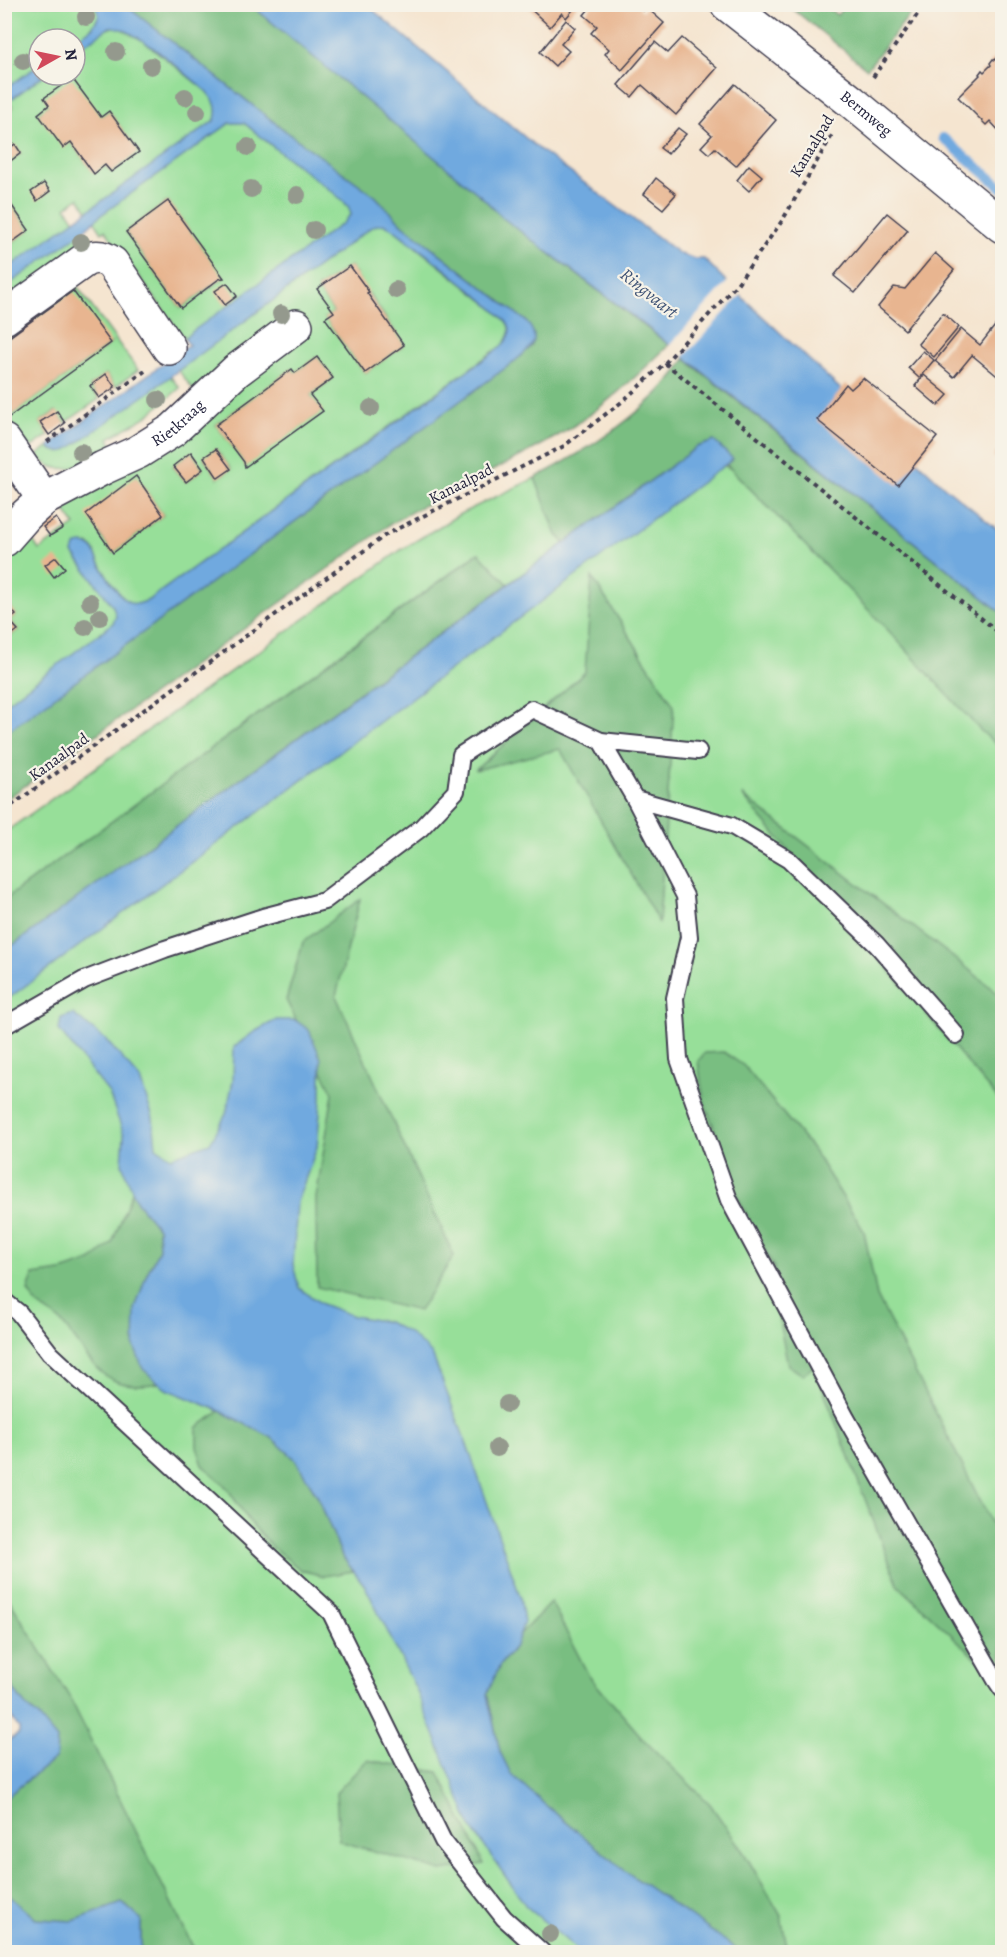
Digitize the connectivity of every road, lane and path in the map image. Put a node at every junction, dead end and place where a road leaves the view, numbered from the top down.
1 (927, 4) edge
2 (734, 7) edge
3 (852, 102) junction
4 (1002, 226) edge
5 (4, 318) edge
6 (296, 326) dead end
7 (159, 359) joint
8 (665, 363) junction
9 (12, 452) edge
10 (44, 499) junction
11 (4, 540) edge
12 (1002, 635) edge
13 (601, 741) junction
14 (698, 751) dead end
15 (635, 799) junction
16 (4, 811) edge
17 (4, 1026) edge
18 (956, 1035) dead end
19 (4, 1301) edge
20 (1002, 1689) edge
21 (542, 1953) edge

1 - 3 path, Kanaalpad
2 - 3 street, Bermweg
3 - 4 street, Bermweg
3 - 8 path, Kanaalpad
5 - 7 street
6 - 10 street, Rietkraag
7 - 9 path
8 - 12 path
8 - 16 path, Kanaalpad
9 - 10 street
10 - 11 street, Rietkraag
13 - 14 lane
13 - 15 lane
13 - 17 lane
15 - 18 lane
15 - 20 lane
19 - 21 lane

